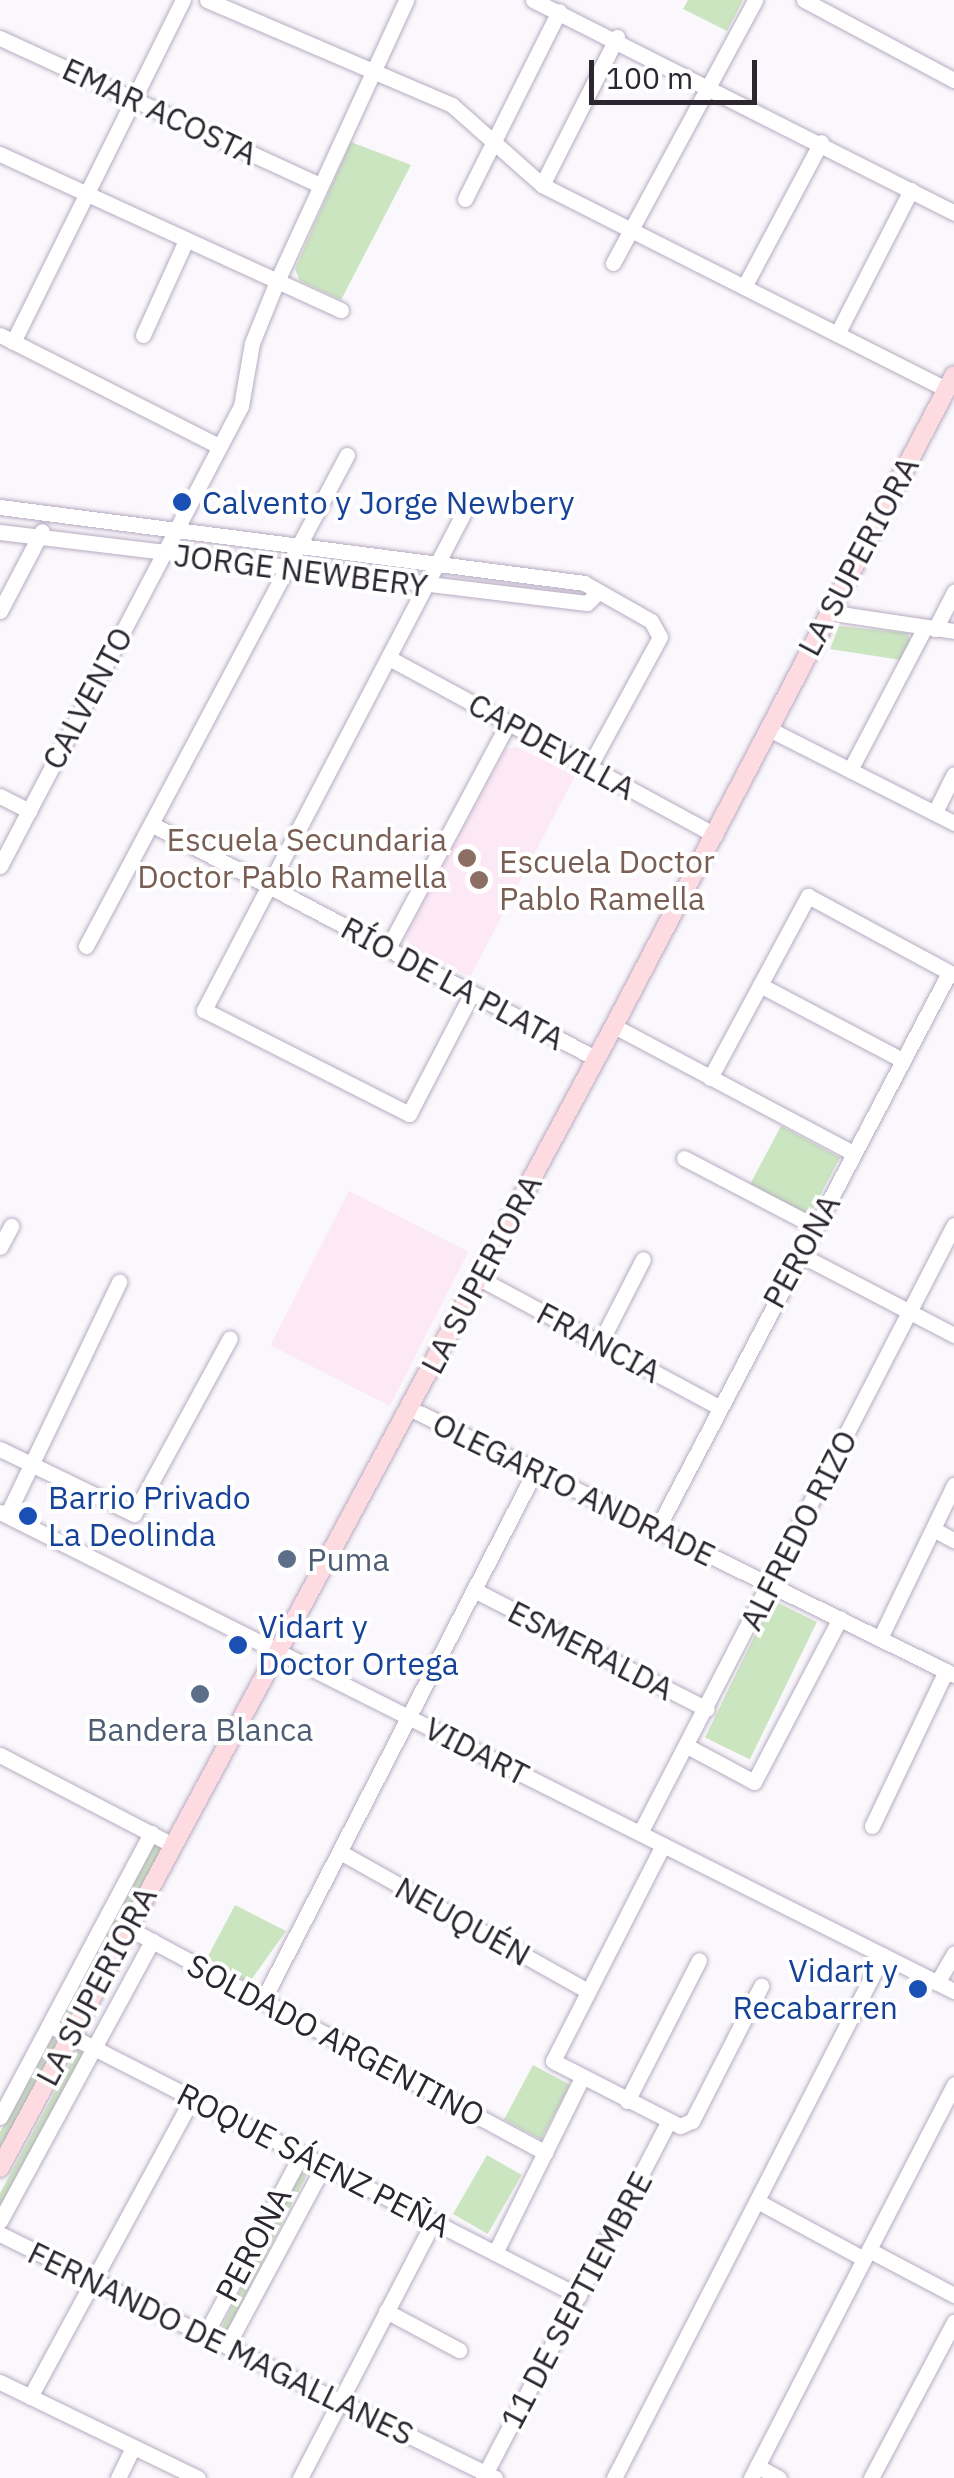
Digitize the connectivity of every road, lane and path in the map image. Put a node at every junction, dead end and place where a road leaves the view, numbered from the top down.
1 (182, 0) edge
2 (207, 0) edge
3 (406, 0) edge
4 (532, 0) edge
5 (755, 0) edge
6 (804, 0) edge
7 (559, 11) junction
8 (617, 37) junction
9 (0, 38) edge
10 (374, 72) junction
11 (954, 80) edge
12 (708, 82) junction
13 (132, 97) junction
14 (821, 142) junction
15 (494, 144) junction
16 (0, 154) edge
17 (320, 185) junction
18 (542, 185) junction
19 (911, 190) junction
20 (88, 194) junction
21 (466, 198) dead end
22 (954, 213) edge
23 (631, 230) junction
24 (186, 240) junction
25 (613, 263) dead end
26 (277, 281) junction
27 (744, 288) junction
28 (341, 310) dead end
29 (837, 334) junction
30 (144, 335) dead end
31 (3, 337) edge
32 (950, 382) edge
33 (220, 446) junction
34 (347, 455) dead end
35 (0, 507) edge
36 (50, 514) junction
37 (463, 514) dead end
38 (174, 531) junction
39 (0, 532) edge
40 (38, 537) junction
41 (298, 547) junction
42 (163, 553) junction
43 (436, 566) junction
44 (286, 570) junction
45 (426, 585) junction
46 (954, 592) edge
47 (597, 593) junction
48 (0, 611) edge
49 (827, 612) junction
50 (930, 628) junction
51 (954, 632) edge
52 (389, 658) junction
53 (508, 722) junction
54 (768, 729) junction
55 (590, 767) junction
56 (850, 770) junction
57 (954, 774) edge
58 (0, 796) edge
59 (29, 811) junction
60 (935, 812) junction
61 (151, 824) junction
62 (954, 824) edge
63 (715, 835) junction
64 (0, 866) edge
65 (271, 887) junction
66 (86, 946) dead end
67 (388, 948) junction
68 (952, 974) edge
69 (760, 986) junction
70 (472, 993) junction
71 (614, 1026) junction
72 (597, 1059) junction
73 (902, 1060) junction
74 (710, 1078) junction
75 (854, 1153) junction
76 (684, 1158) dead end
77 (954, 1225) edge
78 (10, 1226) dead end
79 (816, 1227) junction
80 (0, 1247) edge
81 (801, 1255) junction
82 (643, 1259) dead end
83 (479, 1278) junction
84 (119, 1282) dead end
85 (909, 1312) junction
86 (954, 1335) edge
87 (230, 1338) dead end
88 (600, 1342) junction
89 (719, 1407) junction
90 (409, 1408) junction
91 (0, 1449) edge
92 (26, 1468) junction
93 (535, 1471) junction
94 (954, 1486) edge
95 (2, 1511) edge
96 (933, 1529) junction
97 (656, 1531) junction
98 (954, 1540) edge
99 (770, 1586) junction
100 (476, 1591) junction
101 (840, 1618) junction
102 (880, 1638) junction
103 (278, 1651) junction
104 (950, 1673) edge
105 (707, 1709) junction
106 (412, 1718) junction
107 (687, 1746) junction
108 (0, 1756) edge
109 (872, 1826) dead end
110 (152, 1833) junction
111 (640, 1833) junction
112 (173, 1844) junction
113 (663, 1845) junction
114 (340, 1852) junction
115 (128, 1928) junction
116 (152, 1941) junction
117 (954, 1952) edge
118 (883, 1955) junction
119 (699, 1960) dead end
120 (937, 1982) junction
121 (762, 1986) dead end
122 (586, 1990) junction
123 (954, 1991) edge
124 (263, 2000) junction
125 (49, 2024) junction
126 (69, 2035) junction
127 (94, 2048) junction
128 (582, 2078) junction
129 (954, 2084) edge
130 (193, 2097) junction
131 (627, 2101) junction
132 (0, 2117) edge
133 (668, 2122) junction
134 (545, 2153) junction
135 (302, 2154) junction
136 (324, 2165) junction
137 (0, 2168) edge
138 (759, 2202) junction
139 (0, 2221) edge
140 (433, 2222) junction
141 (0, 2234) edge
142 (495, 2253) junction
143 (866, 2254) junction
144 (94, 2280) junction
145 (954, 2294) edge
146 (579, 2296) junction
147 (386, 2310) junction
148 (954, 2322) edge
149 (205, 2335) junction
150 (227, 2346) junction
151 (458, 2350) dead end
152 (0, 2382) edge
153 (30, 2397) junction
154 (338, 2400) junction
155 (134, 2447) junction
156 (754, 2472) edge
157 (488, 2476) edge
158 (118, 2478) edge
159 (198, 2478) edge
160 (300, 2478) edge
161 (614, 2478) edge
162 (778, 2478) edge
163 (872, 2478) edge

1 - 13 street
2 - 10 street
3 - 10 street, CALVENTO
4 - 7 street
5 - 12 street
6 - 11 street
7 - 8 street
7 - 15 street
8 - 12 street
8 - 18 street
9 - 13 street, EMAR ACOSTA
10 - 15 street
10 - 17 street, CALVENTO
12 - 14 street
12 - 23 street
13 - 17 street, EMAR ACOSTA
13 - 20 street
14 - 19 street
14 - 27 street
15 - 18 street
15 - 21 street
16 - 20 street
17 - 26 street, CALVENTO
18 - 23 street
19 - 22 street
19 - 29 street
20 - 24 street
20 - 31 street
23 - 25 street
23 - 27 street
24 - 26 street
24 - 30 street
26 - 28 street
26 - 33 street, CALVENTO
27 - 29 street
29 - 32 street
31 - 33 street
32 - 49 main road, LA SUPERIORA
33 - 38 street, CALVENTO
34 - 41 street
35 - 36 street, JORGE NEWBERY
36 - 38 street, JORGE NEWBERY
36 - 40 street
37 - 43 street
38 - 41 street, JORGE NEWBERY
38 - 42 street, CALVENTO
39 - 40 street, JORGE NEWBERY
40 - 42 street, JORGE NEWBERY
40 - 48 street
41 - 43 street, JORGE NEWBERY
41 - 44 street
42 - 44 street, JORGE NEWBERY
42 - 59 street, CALVENTO
43 - 45 street
43 - 47 street, JORGE NEWBERY
44 - 45 street, JORGE NEWBERY
44 - 61 street
45 - 47 street, JORGE NEWBERY
45 - 52 street
46 - 50 street
47 - 55 street, JORGE NEWBERY
49 - 50 street
49 - 54 main road, LA SUPERIORA
50 - 51 street
50 - 56 street
52 - 53 street, CAPDEVILLA
52 - 65 street
53 - 55 street, CAPDEVILLA
53 - 67 street
54 - 56 street
54 - 63 main road, LA SUPERIORA
55 - 63 street, CAPDEVILLA
56 - 60 street
57 - 60 street
58 - 59 street
59 - 64 street, CALVENTO
60 - 62 street
61 - 65 street, RÍO DE LA PLATA
61 - 66 street
63 - 71 main road, LA SUPERIORA
65 - 67 street, RÍO DE LA PLATA
65 - 70 street
67 - 70 street, RÍO DE LA PLATA
68 - 69 street
68 - 73 street, PERONA
69 - 73 street
69 - 74 street
70 - 72 street, RÍO DE LA PLATA
71 - 72 main road, LA SUPERIORA
71 - 74 street, RÍO DE LA PLATA
72 - 83 main road, LA SUPERIORA
73 - 75 street, PERONA
74 - 75 street, RÍO DE LA PLATA
75 - 79 street, PERONA
76 - 79 street
77 - 85 street, ALFREDO RIZO
78 - 80 street
79 - 81 street, PERONA
81 - 85 street
81 - 89 street, PERONA
82 - 88 street
83 - 88 street, FRANCIA
83 - 90 main road, LA SUPERIORA
84 - 92 street
85 - 86 street
85 - 99 street, ALFREDO RIZO
87 - 92 street
88 - 89 street, FRANCIA
89 - 97 street, PERONA
90 - 93 street, OLEGARIO ANDRADE
90 - 103 main road, LA SUPERIORA
91 - 92 street
92 - 95 street
93 - 97 street, OLEGARIO ANDRADE
93 - 100 street
94 - 96 street
95 - 103 street, VIDART
96 - 98 street
96 - 102 street
97 - 99 street, OLEGARIO ANDRADE
99 - 101 street, OLEGARIO ANDRADE
99 - 105 street, ALFREDO RIZO
100 - 105 street, ESMERALDA
100 - 106 street
101 - 102 street, OLEGARIO ANDRADE
101 - 107 street
102 - 104 street, OLEGARIO ANDRADE
103 - 106 street, VIDART
103 - 112 main road, LA SUPERIORA
104 - 109 street
105 - 107 street, ALFREDO RIZO
106 - 111 street, VIDART
106 - 114 street
107 - 111 street, ALFREDO RIZO
108 - 110 street
110 - 112 street
110 - 125 street
111 - 113 street, VIDART
112 - 115 main road, LA SUPERIORA
113 - 118 street, VIDART
113 - 122 street
114 - 122 street, NEUQUÉN
114 - 124 street
115 - 116 street, SOLDADO ARGENTINO
115 - 126 main road, LA SUPERIORA
116 - 124 street, SOLDADO ARGENTINO
116 - 127 street
117 - 120 street
118 - 120 street, VIDART
118 - 138 street
119 - 131 street
120 - 123 street, VIDART
121 - 133 street
122 - 128 street
124 - 134 street, SOLDADO ARGENTINO
125 - 126 street, ROQUE SÁENZ PEÑA
125 - 132 street
126 - 127 street, ROQUE SÁENZ PEÑA
126 - 137 main road, LA SUPERIORA
127 - 130 street, ROQUE SÁENZ PEÑA
127 - 139 street
128 - 131 street
128 - 134 street
129 - 143 street
130 - 135 street, ROQUE SÁENZ PEÑA
130 - 144 street
131 - 133 street
133 - 146 street, 11 DE SEPTIEMBRE
134 - 142 street
135 - 136 street, ROQUE SÁENZ PEÑA
135 - 149 street, PERONA
136 - 140 street, ROQUE SÁENZ PEÑA
136 - 150 street, PERONA
138 - 143 street
138 - 161 street
140 - 142 street, ROQUE SÁENZ PEÑA
140 - 147 street
141 - 144 street, FERNANDO DE MAGALLANES
142 - 146 street, ROQUE SÁENZ PEÑA
143 - 145 street
143 - 156 street
144 - 149 street, FERNANDO DE MAGALLANES
144 - 153 street
146 - 157 street, 11 DE SEPTIEMBRE
147 - 151 street
147 - 154 street
148 - 163 street
149 - 150 street, FERNANDO DE MAGALLANES
150 - 154 street, FERNANDO DE MAGALLANES
152 - 153 street
153 - 155 street
154 - 157 street, FERNANDO DE MAGALLANES
154 - 160 street
155 - 158 street
155 - 159 street
156 - 162 street

